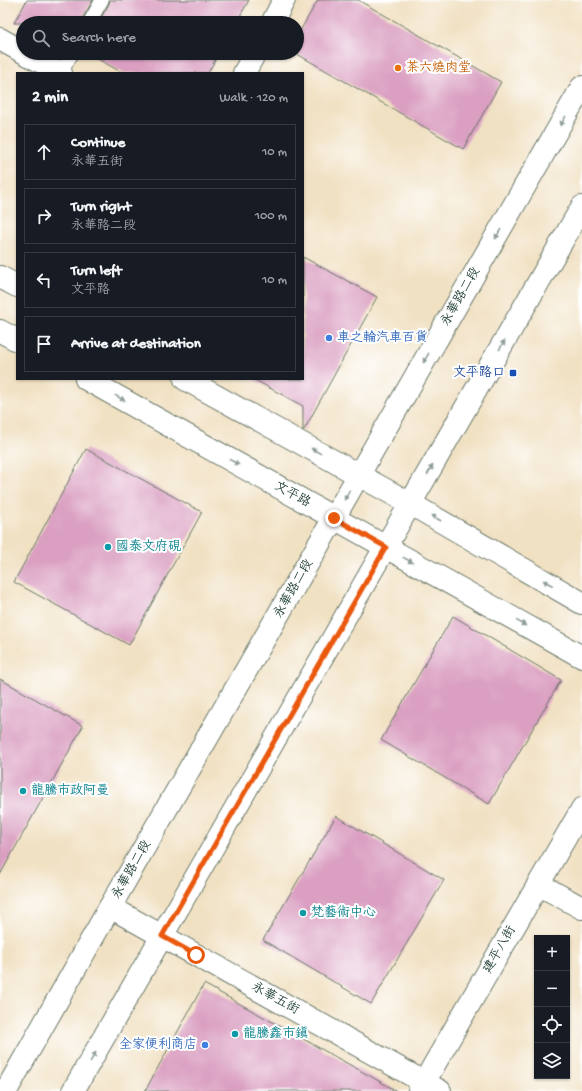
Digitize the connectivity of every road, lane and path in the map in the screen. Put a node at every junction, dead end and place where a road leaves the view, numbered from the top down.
1 (102, 0) edge
2 (284, 0) edge
3 (93, 16) edge
4 (276, 16) edge
5 (0, 40) edge
6 (16, 48) edge
7 (38, 60) edge
8 (68, 60) edge
9 (251, 60) edge
10 (59, 72) edge
11 (62, 72) edge
12 (245, 72) edge
13 (582, 87) edge
14 (582, 207) edge
15 (0, 277) edge
16 (16, 285) edge
17 (0, 331) edge
18 (16, 339) edge
19 (88, 380) edge
20 (187, 380) edge
21 (358, 475) junction
22 (411, 504) junction
23 (334, 518) junction
24 (386, 547) junction
25 (582, 602) edge
26 (582, 657) edge
27 (582, 809) edge
28 (538, 884) junction
29 (110, 907) junction
30 (582, 908) edge
31 (162, 936) junction
32 (428, 1088) edge
33 (6, 1091) edge
34 (73, 1091) edge

1 - 3 lane
2 - 4 street
5 - 6 street
7 - 10 street
8 - 11 lane
9 - 12 street
13 -> 21 street, 永華路二段
22 -> 14 street
15 - 16 street
17 - 18 street
19 -> 23 street, 文平路
21 -> 20 street
21 - 22 street
21 -> 23 street, 永華路二段
22 - 24 street
25 -> 22 street
23 - 24 street, 文平路
23 - 29 street, 永華路二段
24 -> 26 street, 文平路
24 - 31 street
27 - 28 street, 建平八街
28 - 30 street
28 - 32 street, 建平八街
29 - 31 street, 永華五街
29 - 33 street, 永華路二段
31 - 32 street, 永華五街
34 -> 31 street

